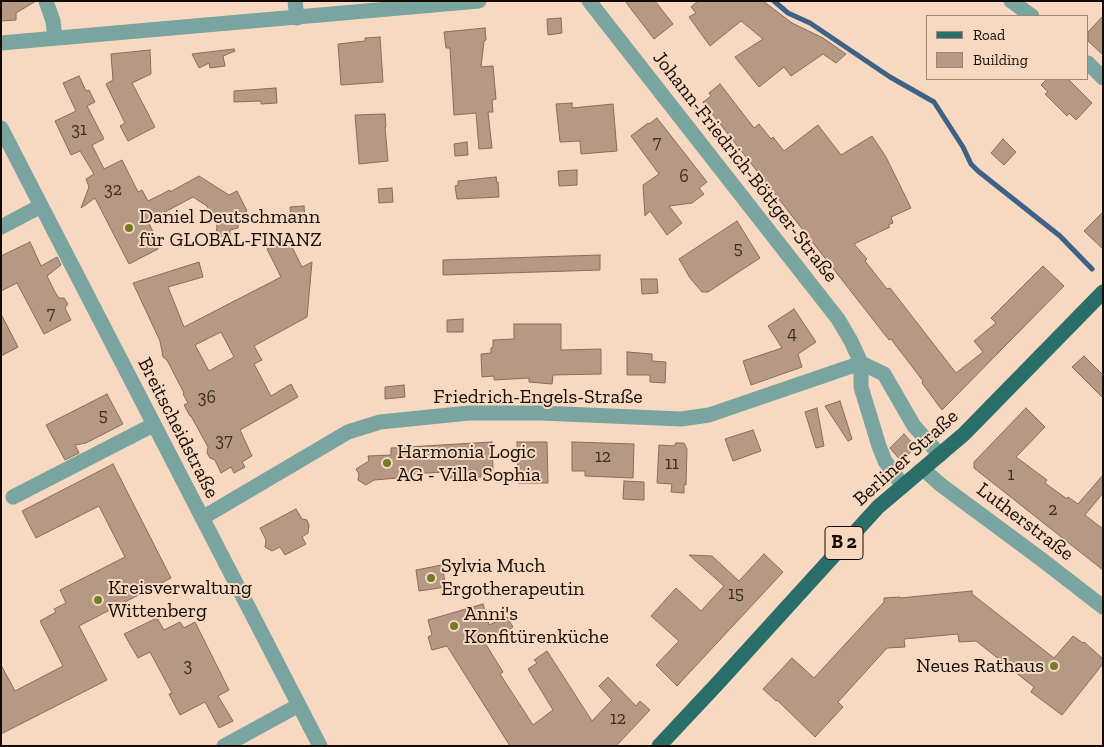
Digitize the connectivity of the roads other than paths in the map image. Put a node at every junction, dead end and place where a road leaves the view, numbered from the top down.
1 (46, 1) edge
2 (295, 1) edge
3 (479, 1) edge
4 (589, 1) edge
5 (1011, 1) edge
6 (1031, 15) edge
7 (297, 18) junction
8 (55, 38) junction
9 (1, 43) edge
10 (1089, 64) edge
11 (1103, 78) edge
12 (1, 128) edge
13 (42, 206) junction
14 (1, 227) edge
15 (1103, 292) edge
16 (861, 363) junction
17 (153, 426) junction
18 (940, 455) junction
19 (923, 469) junction
20 (903, 486) junction
21 (13, 497) dead end
22 (202, 518) junction
23 (1103, 607) edge
24 (299, 705) junction
25 (224, 746) edge
26 (320, 746) edge
27 (660, 746) edge

1 - 8 street
2 - 7 street
3 - 7 street
4 - 16 street, Johann-Friedrich-Böttger-Straße
5 - 6 street
7 - 8 street
8 - 9 street
10 - 11 street
12 - 13 street, Breitscheidstraße
13 - 14 street
13 - 17 street, Breitscheidstraße
15 - 18 main road, Berliner Straße / B 2
16 - 18 street
16 - 20 street, Johann-Friedrich-Böttger-Straße
16 - 22 street, Friedrich-Engels-Straße
17 - 21 street
17 - 22 street, Breitscheidstraße
18 - 19 main road, Berliner Straße / B 2
19 - 20 main road, Berliner Straße / B 2
19 - 23 street, Lutherstraße
20 - 27 main road, Berliner Straße / B 2
22 - 24 street, Breitscheidstraße
24 - 25 street
24 - 26 street, Breitscheidstraße

